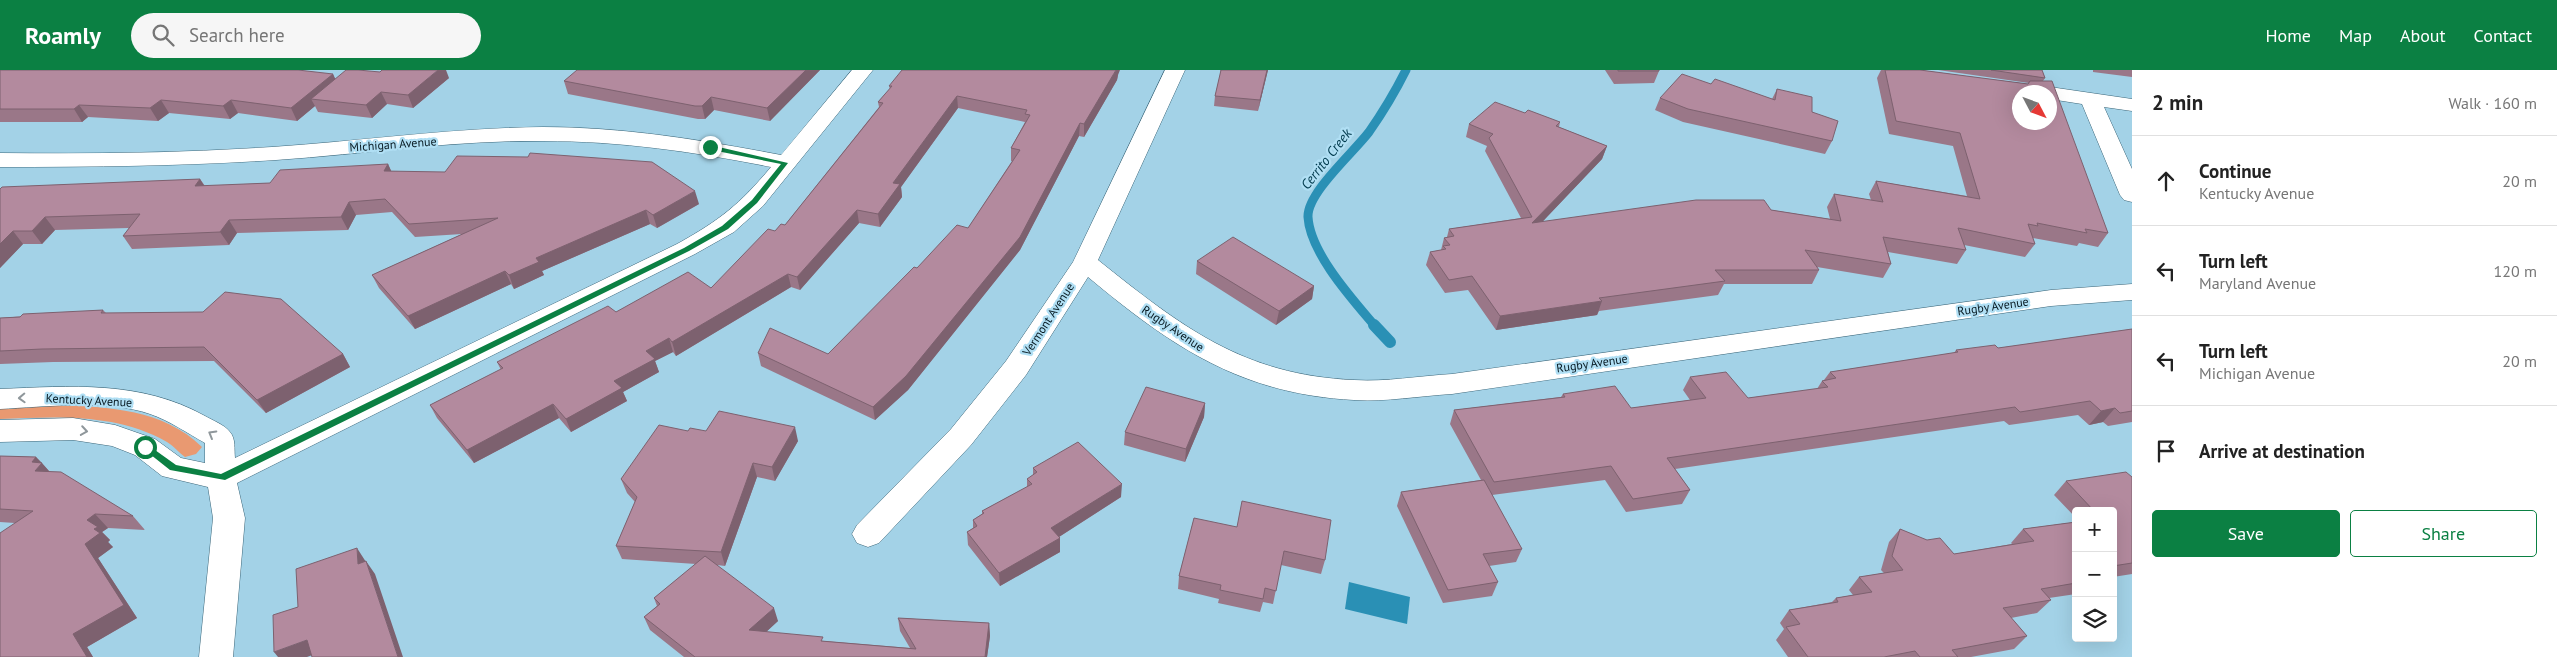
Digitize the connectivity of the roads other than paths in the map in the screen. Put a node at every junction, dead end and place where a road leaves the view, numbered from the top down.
1 (863, 70) edge
2 (1175, 70) edge
3 (2057, 94) edge
4 (2090, 99) junction
5 (2132, 105) edge
6 (0, 160) edge
7 (785, 163) junction
8 (2132, 195) edge
9 (1085, 262) junction
10 (2132, 292) edge
11 (0, 399) edge
12 (0, 431) edge
13 (221, 478) junction
14 (868, 534) dead end
15 (216, 657) edge

1 - 7 street
2 - 9 street, Vermont Avenue
3 - 4 street
4 - 5 street
4 - 8 street
6 - 7 street, Michigan Avenue
7 - 13 street
9 - 10 street, Rugby Avenue
9 - 14 street, Vermont Avenue
13 -> 11 street, Kentucky Avenue
12 -> 13 street
13 - 15 street, Kentucky Avenue

